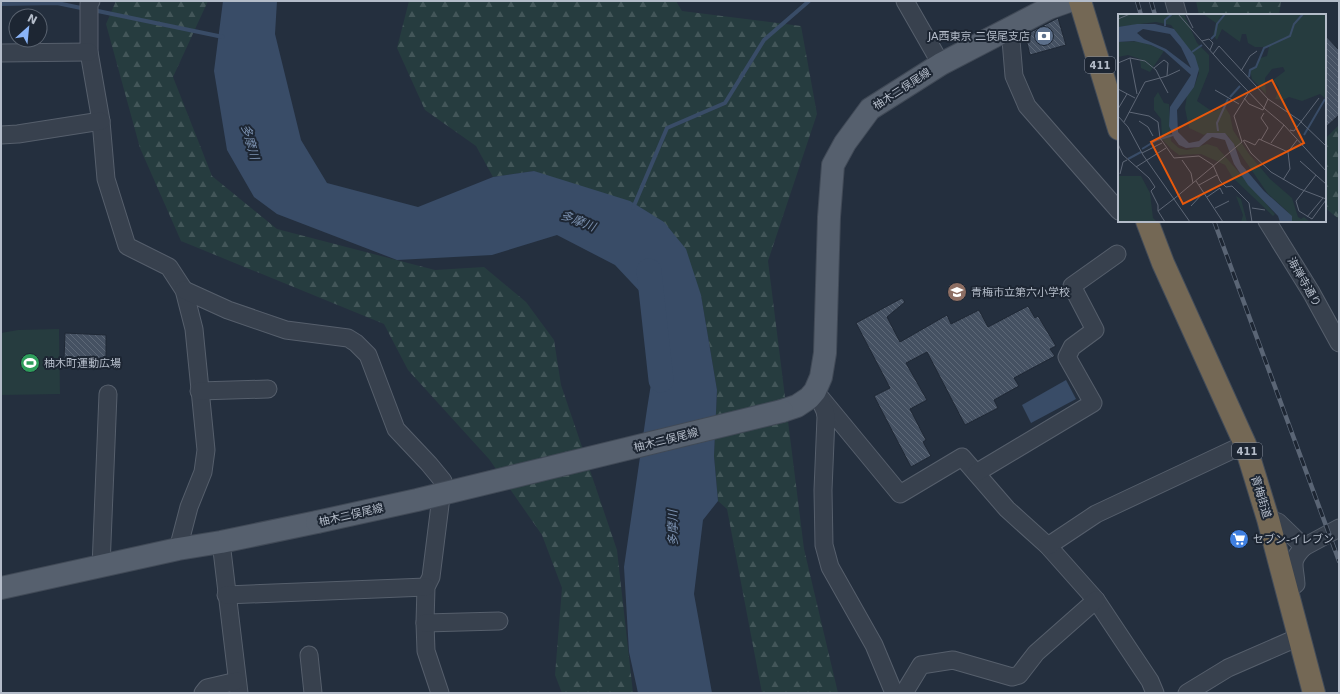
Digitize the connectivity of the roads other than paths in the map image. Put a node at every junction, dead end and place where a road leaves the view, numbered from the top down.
1 (91, 1) edge
2 (906, 1) edge
3 (1069, 1) edge
4 (1080, 1) edge
5 (1174, 1) edge
6 (1178, 14) edge
7 (1010, 28) junction
8 (89, 52) junction
9 (1, 53) edge
10 (941, 64) junction
11 (101, 121) junction
12 (1118, 126) edge
13 (1, 135) edge
14 (1118, 210) edge
15 (1147, 222) edge
16 (1268, 222) edge
17 (1117, 254) dead end
18 (184, 290) junction
19 (1339, 344) edge
20 (268, 388) dead end
21 (200, 391) junction
22 (815, 391) junction
23 (108, 394) dead end
24 (1245, 444) junction
25 (976, 473) junction
26 (1268, 519) junction
27 (1339, 528) edge
28 (221, 542) junction
29 (1048, 546) junction
30 (1304, 547) junction
31 (178, 549) junction
32 (101, 567) junction
33 (426, 587) junction
34 (1, 588) edge
35 (1287, 591) junction
36 (226, 595) junction
37 (1096, 600) junction
38 (499, 621) dead end
39 (425, 623) junction
40 (1299, 637) junction
41 (309, 655) dead end
42 (238, 687) edge
43 (203, 693) edge
44 (313, 693) edge
45 (440, 693) edge
46 (894, 693) edge
47 (904, 693) edge
48 (1154, 693) edge
49 (1187, 693) edge
50 (1314, 693) edge

1 - 8 street
2 - 10 street
3 - 7 main road, 柚木二俣尾線
4 - 12 highway, 411
5 - 6 street
7 - 10 main road, 柚木二俣尾線
7 - 14 street
8 - 9 street
8 - 11 street
10 - 22 main road, 柚木二俣尾線
11 - 13 street
11 - 18 street
15 - 24 highway, 青梅街道 / 411
16 - 19 street, 海禅寺通り
17 - 25 street
18 - 21 street
18 - 33 street
20 - 21 street
21 - 31 street
22 - 25 street
22 - 28 main road, 柚木二俣尾線, bridge
22 - 46 street
23 - 32 street
24 - 26 highway, 青梅街道 / 411
24 - 29 street
25 - 29 street
26 - 30 street
26 - 35 highway, 青梅街道 / 411
27 - 30 street
28 - 31 main road, 柚木二俣尾線
28 - 36 street
29 - 37 street
30 - 35 street
31 - 32 main road, 柚木二俣尾線
32 - 34 main road, 柚木二俣尾線
33 - 36 street
33 - 39 street
35 - 40 highway, 青梅街道 / 411
36 - 42 street
37 - 47 street
37 - 48 street
38 - 39 street
39 - 45 street
40 - 49 street
40 - 50 highway, 青梅街道 / 411
41 - 44 street
42 - 43 street

